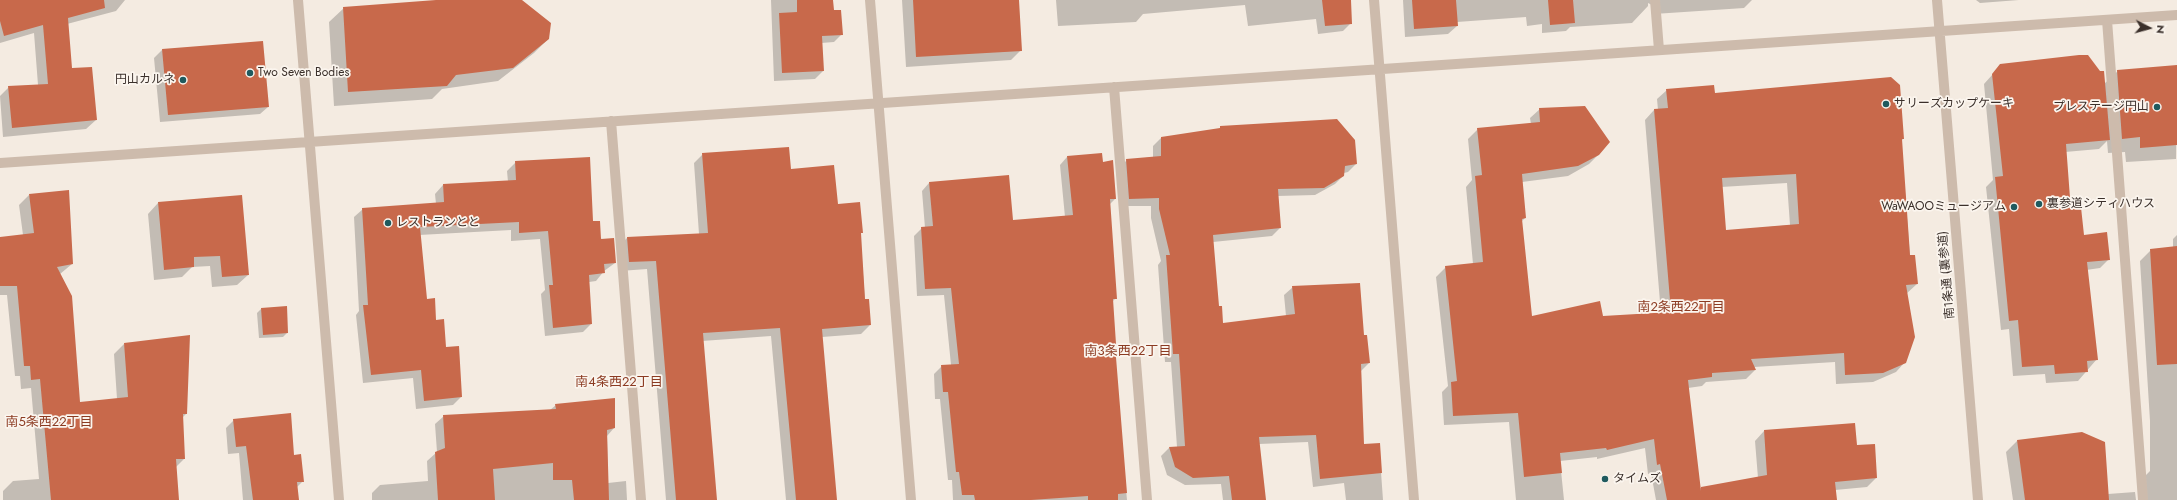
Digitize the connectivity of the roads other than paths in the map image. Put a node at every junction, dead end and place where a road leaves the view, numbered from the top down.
1 (298, 0) edge
2 (870, 0) edge
3 (1374, 0) edge
4 (1655, 0) edge
5 (1937, 0) edge
6 (2177, 15) edge
7 (2107, 20) junction
8 (1940, 32) junction
9 (1659, 50) junction
10 (1379, 69) junction
11 (1114, 87) junction
12 (878, 103) junction
13 (611, 121) junction
14 (310, 141) junction
15 (0, 163) edge
16 (339, 500) edge
17 (641, 500) edge
18 (911, 500) edge
19 (1147, 500) edge
20 (1414, 500) edge
21 (1978, 500) edge
22 (2143, 500) edge

1 - 14 street
2 - 12 street
3 - 10 street
4 - 9 street
5 - 8 street, 南1条通 (裏参道)
6 - 7 street
7 - 8 street
7 - 22 street
8 - 9 street
8 - 21 street, 南1条通 (裏参道)
9 - 10 street
10 - 11 street
10 - 20 street
11 - 12 street
11 - 19 street
12 - 13 street
12 - 18 street
13 - 14 street
13 - 17 street
14 - 15 street
14 - 16 street

